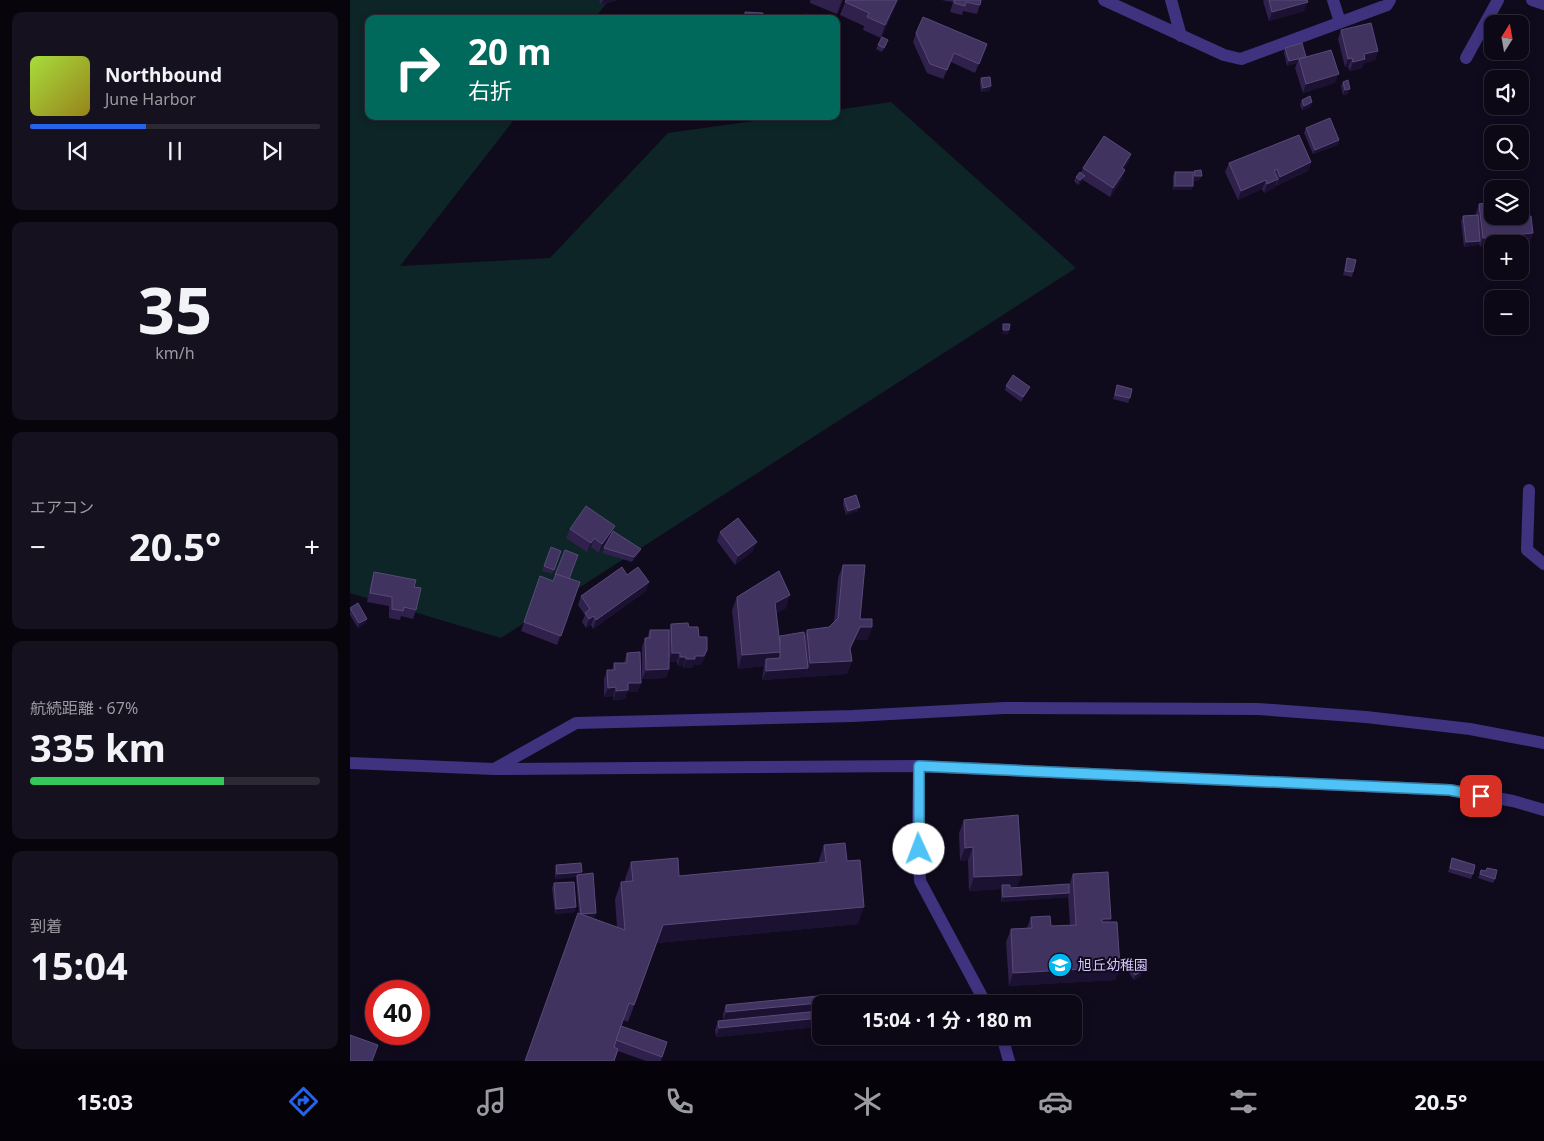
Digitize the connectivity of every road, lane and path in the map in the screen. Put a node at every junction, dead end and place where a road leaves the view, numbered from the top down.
1 (1104, 0) edge
2 (1171, 0) edge
3 (1333, 0) edge
4 (1390, 0) edge
5 (1498, 0) edge
6 (1532, 0) edge
7 (1544, 4) edge
8 (1340, 22) junction
9 (1181, 36) junction
10 (1466, 58) dead end
11 (1529, 490) dead end
12 (1544, 564) edge
13 (1544, 743) edge
14 (350, 763) edge
15 (919, 766) junction
16 (494, 769) junction
17 (1544, 810) edge
18 (981, 995) edge
19 (1005, 1045) edge
20 (1009, 1061) edge

1 - 9 street
2 - 9 street
3 - 8 street
4 - 8 street
5 - 10 street
6 - 7 street
8 - 9 street
11 - 12 street
13 - 16 street
14 - 16 street
15 - 16 street
15 - 17 street
15 - 18 street
19 - 20 street

